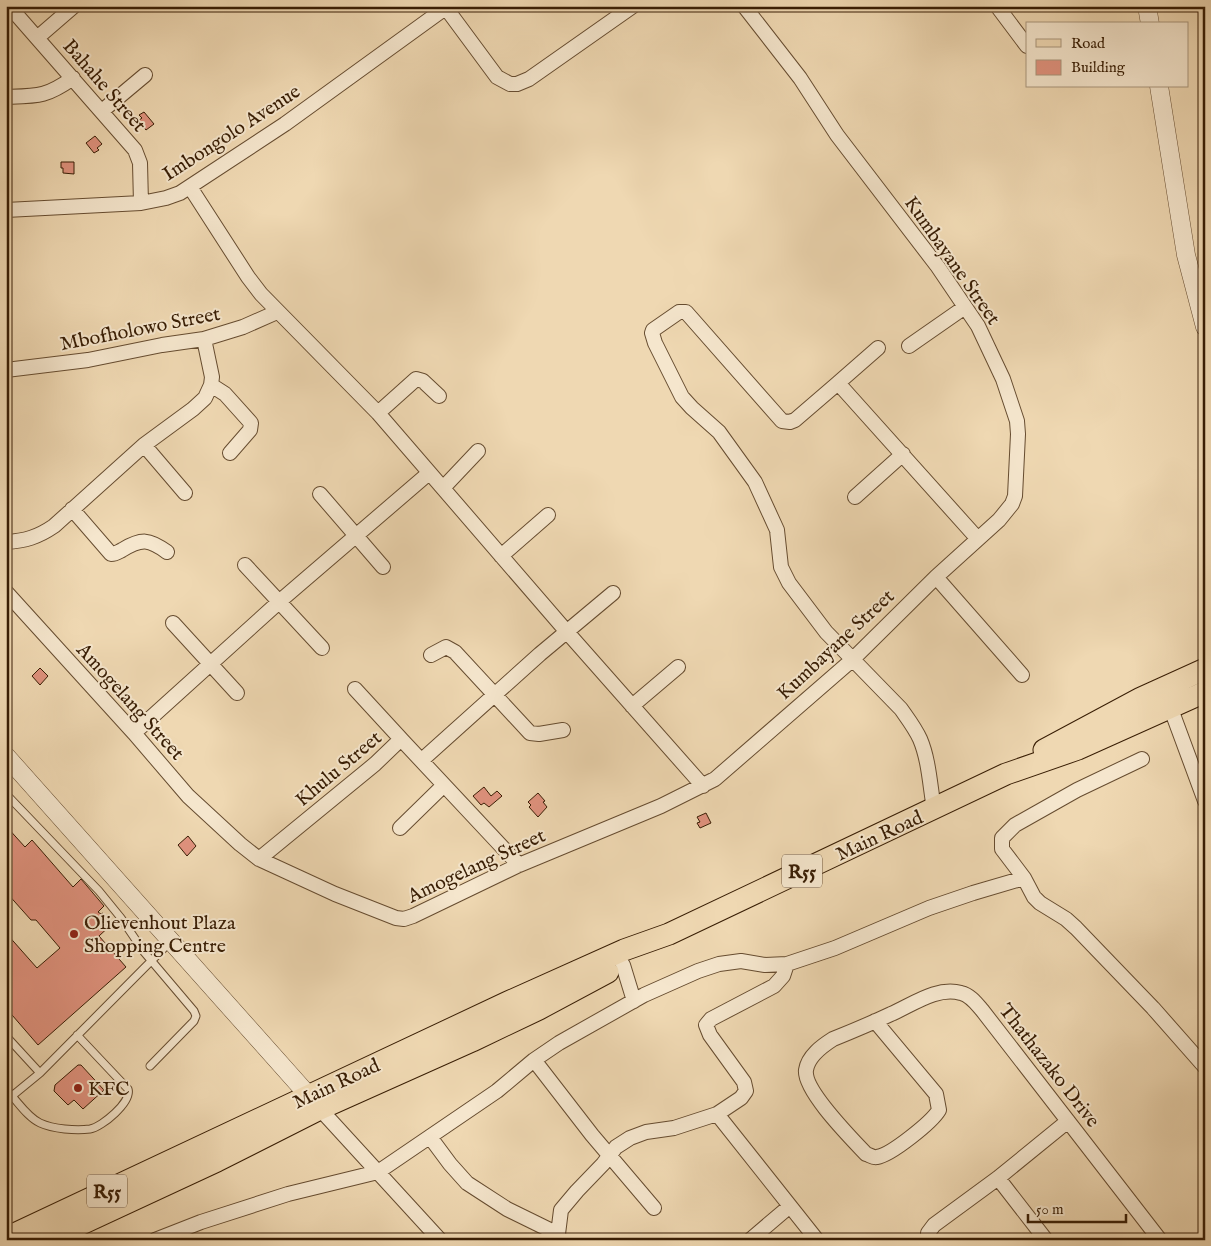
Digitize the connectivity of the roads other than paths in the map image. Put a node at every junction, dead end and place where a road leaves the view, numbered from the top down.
1 (9, 6) edge
2 (74, 6) edge
3 (633, 6) edge
4 (744, 6) edge
5 (997, 6) edge
6 (1147, 6) edge
7 (447, 7) edge
8 (1150, 22) edge
9 (37, 38) junction
10 (1026, 45) edge
11 (145, 75) dead end
12 (73, 78) junction
13 (1159, 88) edge
14 (6, 97) edge
15 (102, 111) junction
16 (190, 187) junction
17 (141, 203) junction
18 (6, 210) edge
19 (965, 307) junction
20 (277, 312) junction
21 (1205, 327) edge
22 (204, 339) junction
23 (910, 346) dead end
24 (878, 348) dead end
25 (6, 370) edge
26 (838, 383) junction
27 (211, 385) junction
28 (439, 396) dead end
29 (378, 413) junction
30 (144, 445) junction
31 (478, 451) dead end
32 (230, 454) dead end
33 (903, 454) junction
34 (429, 472) junction
35 (443, 488) junction
36 (185, 492) dead end
37 (320, 494) dead end
38 (855, 497) dead end
39 (72, 509) junction
40 (548, 514) dead end
41 (356, 536) junction
42 (977, 538) junction
43 (6, 542) edge
44 (167, 552) dead end
45 (501, 556) junction
46 (245, 565) dead end
47 (383, 566) dead end
48 (936, 577) junction
49 (6, 592) edge
50 (612, 594) dead end
51 (280, 601) junction
52 (173, 623) dead end
53 (567, 632) junction
54 (322, 648) dead end
55 (431, 655) dead end
56 (852, 660) junction
57 (211, 664) junction
58 (678, 667) dead end
59 (1205, 669) edge
60 (1022, 675) dead end
61 (355, 689) dead end
62 (1205, 692) edge
63 (237, 693) dead end
64 (494, 694) junction
65 (632, 706) junction
66 (1171, 708) junction
67 (564, 730) dead end
68 (134, 733) junction
69 (401, 739) junction
70 (6, 756) edge
71 (738, 758) joint
72 (1142, 758) dead end
73 (422, 760) junction
74 (1006, 774) junction
75 (444, 785) junction
76 (703, 786) junction
77 (6, 794) edge
78 (1205, 801) edge
79 (934, 809) junction
80 (400, 828) dead end
81 (259, 860) junction
82 (519, 865) junction
83 (1024, 878) junction
84 (669, 934) junction
85 (171, 941) junction
86 (152, 961) junction
87 (787, 964) junction
88 (623, 965) junction
89 (634, 1001) junction
90 (875, 1021) junction
91 (77, 1035) junction
92 (6, 1036) edge
93 (534, 1060) junction
94 (150, 1066) dead end
95 (1205, 1067) edge
96 (40, 1072) junction
97 (6, 1089) edge
98 (12, 1096) junction
99 (314, 1102) junction
100 (716, 1114) junction
101 (1068, 1121) junction
102 (430, 1136) junction
103 (609, 1156) junction
104 (378, 1172) junction
105 (998, 1178) junction
106 (790, 1206) junction
107 (654, 1208) dead end
108 (559, 1237) edge
109 (6, 1238) edge
110 (51, 1239) edge
111 (155, 1240) edge
112 (440, 1240) edge
113 (750, 1240) edge
114 (817, 1240) edge
115 (929, 1240) edge
116 (1046, 1240) edge
117 (1160, 1240) edge

1 - 9 street, Bahahe Street
2 - 9 street
3 - 7 street
4 - 19 street, Kumbayane Street
5 - 10 street
6 - 8 street
7 - 16 street, Imbongolo Avenue
9 - 12 street, Bahahe Street
11 - 15 street
12 - 14 street
12 - 15 street, Bahahe Street
13 - 21 street
15 - 17 street, Bahahe Street
16 - 17 street, Imbongolo Avenue
16 - 20 street
17 - 18 street, Imbongolo Avenue
19 - 23 street
19 - 42 street, Kumbayane Street
20 - 22 street, Mbofholowo Street
20 - 29 street
22 - 25 street, Mbofholowo Street
22 - 27 street
24 - 26 street
26 - 33 street
26 - 56 street
27 - 30 street
27 - 32 street
28 - 29 street
29 - 34 street
30 - 36 street
30 - 39 street
31 - 35 street
33 - 38 street
33 - 42 street
34 - 35 street
34 - 41 street
35 - 45 street
37 - 41 street
39 - 43 street
39 - 44 street
40 - 45 street
41 - 47 street
41 - 51 street
42 - 48 street, Kumbayane Street
45 - 53 street
46 - 51 street
48 - 56 street, Kumbayane Street
48 - 60 street
49 - 68 street, Amogelang Street
50 - 53 street
51 - 54 street
51 - 57 street
52 - 57 street
53 - 64 street
53 - 65 street
55 - 64 street
56 - 71 street, Kumbayane Street
56 - 79 street
57 - 63 street
57 - 68 street
58 - 65 street
59 - 74 main road, Main Road / R55
61 - 69 street
62 - 66 main road, Main Road / R55
64 - 67 street
64 - 73 street
65 - 76 street
66 - 74 main road, Main Road / R55
66 - 78 street
68 - 81 street, Amogelang Street
69 - 73 street, Khulu Street
69 - 81 street, Khulu Street
70 - 85 street
71 - 76 street, Amogelang Street
72 - 83 street
73 - 75 street, Khulu Street
74 - 79 main road, Main Road / R55
75 - 80 street
75 - 82 street, Khulu Street
76 - 82 street, Amogelang Street
77 - 86 lane
79 - 84 main road, Main Road / R55
81 - 82 street, Amogelang Street
83 - 87 street
83 - 95 street
84 - 88 main road, Main Road / R55
84 - 99 main road, Main Road / R55
85 - 86 lane
85 - 99 street
86 - 91 lane
86 - 94 lane
87 - 89 street
87 - 100 street
88 - 89 street
88 - 99 main road, Main Road / R55
89 - 93 street
90 - 90 street, Thathazako Drive
90 - 101 street, Thathazako Drive
91 - 96 lane
91 - 98 lane
92 - 96 lane
93 - 102 street
93 - 103 street
96 - 98 lane
97 - 98 lane
99 - 104 street
99 - 109 main road, Main Road / R55
99 - 110 main road, Main Road / R55
100 - 103 street
100 - 106 street
101 - 105 street
101 - 117 street, Thathazako Drive
102 - 104 street
102 - 108 street
103 - 107 street
103 - 108 street
104 - 111 street
104 - 112 street
105 - 115 street
105 - 116 street
106 - 113 street
106 - 114 street

